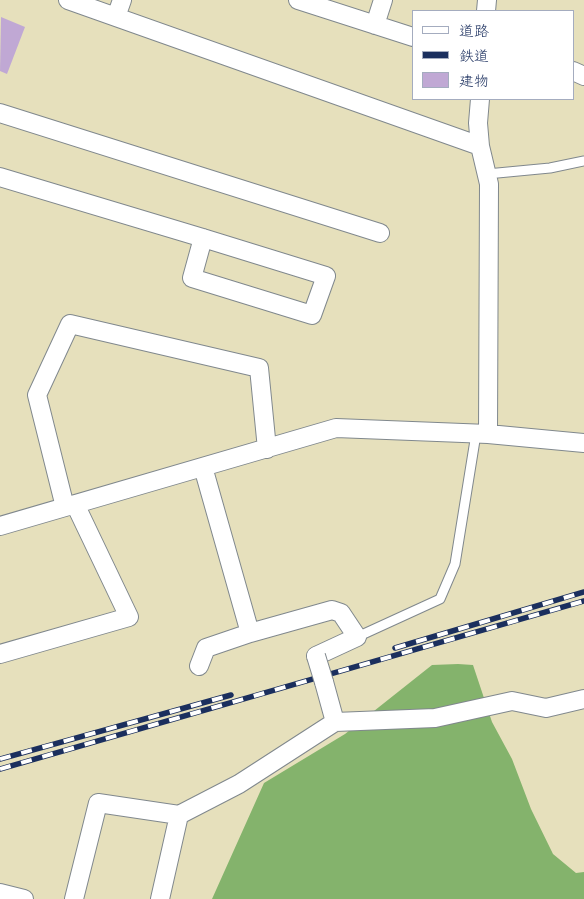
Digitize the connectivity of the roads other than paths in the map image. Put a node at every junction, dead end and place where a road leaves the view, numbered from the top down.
1 (68, 0) edge
2 (122, 0) edge
3 (298, 0) edge
4 (383, 0) edge
5 (116, 17) junction
6 (375, 25) junction
7 (412, 38) edge
8 (480, 100) edge
9 (0, 113) edge
10 (480, 146) junction
11 (584, 161) edge
12 (487, 174) junction
13 (0, 177) edge
14 (380, 233) dead end
15 (203, 238) junction
16 (482, 434) junction
17 (584, 443) edge
18 (267, 448) junction
19 (203, 467) junction
20 (70, 506) junction
21 (0, 526) edge
22 (250, 633) junction
23 (357, 637) junction
24 (0, 654) edge
25 (199, 666) dead end
26 (584, 699) edge
27 (335, 722) junction
28 (179, 815) junction
29 (0, 892) edge
30 (24, 899) edge
31 (74, 899) edge
32 (160, 899) edge

1 - 5 street
2 - 5 street
3 - 6 street
4 - 6 street
5 - 10 street
6 - 7 street
8 - 10 street
9 - 14 street
10 - 12 street
11 - 12 lane
12 - 16 street
13 - 15 street
15 - 15 street
16 - 17 street
16 - 18 street
16 - 23 lane
18 - 19 street
18 - 20 street
19 - 20 street
19 - 22 street
20 - 21 street
20 - 24 street
22 - 23 street
22 - 25 street
23 - 27 street, bridge
26 - 27 street
27 - 28 street
28 - 31 street
28 - 32 street
29 - 30 street

